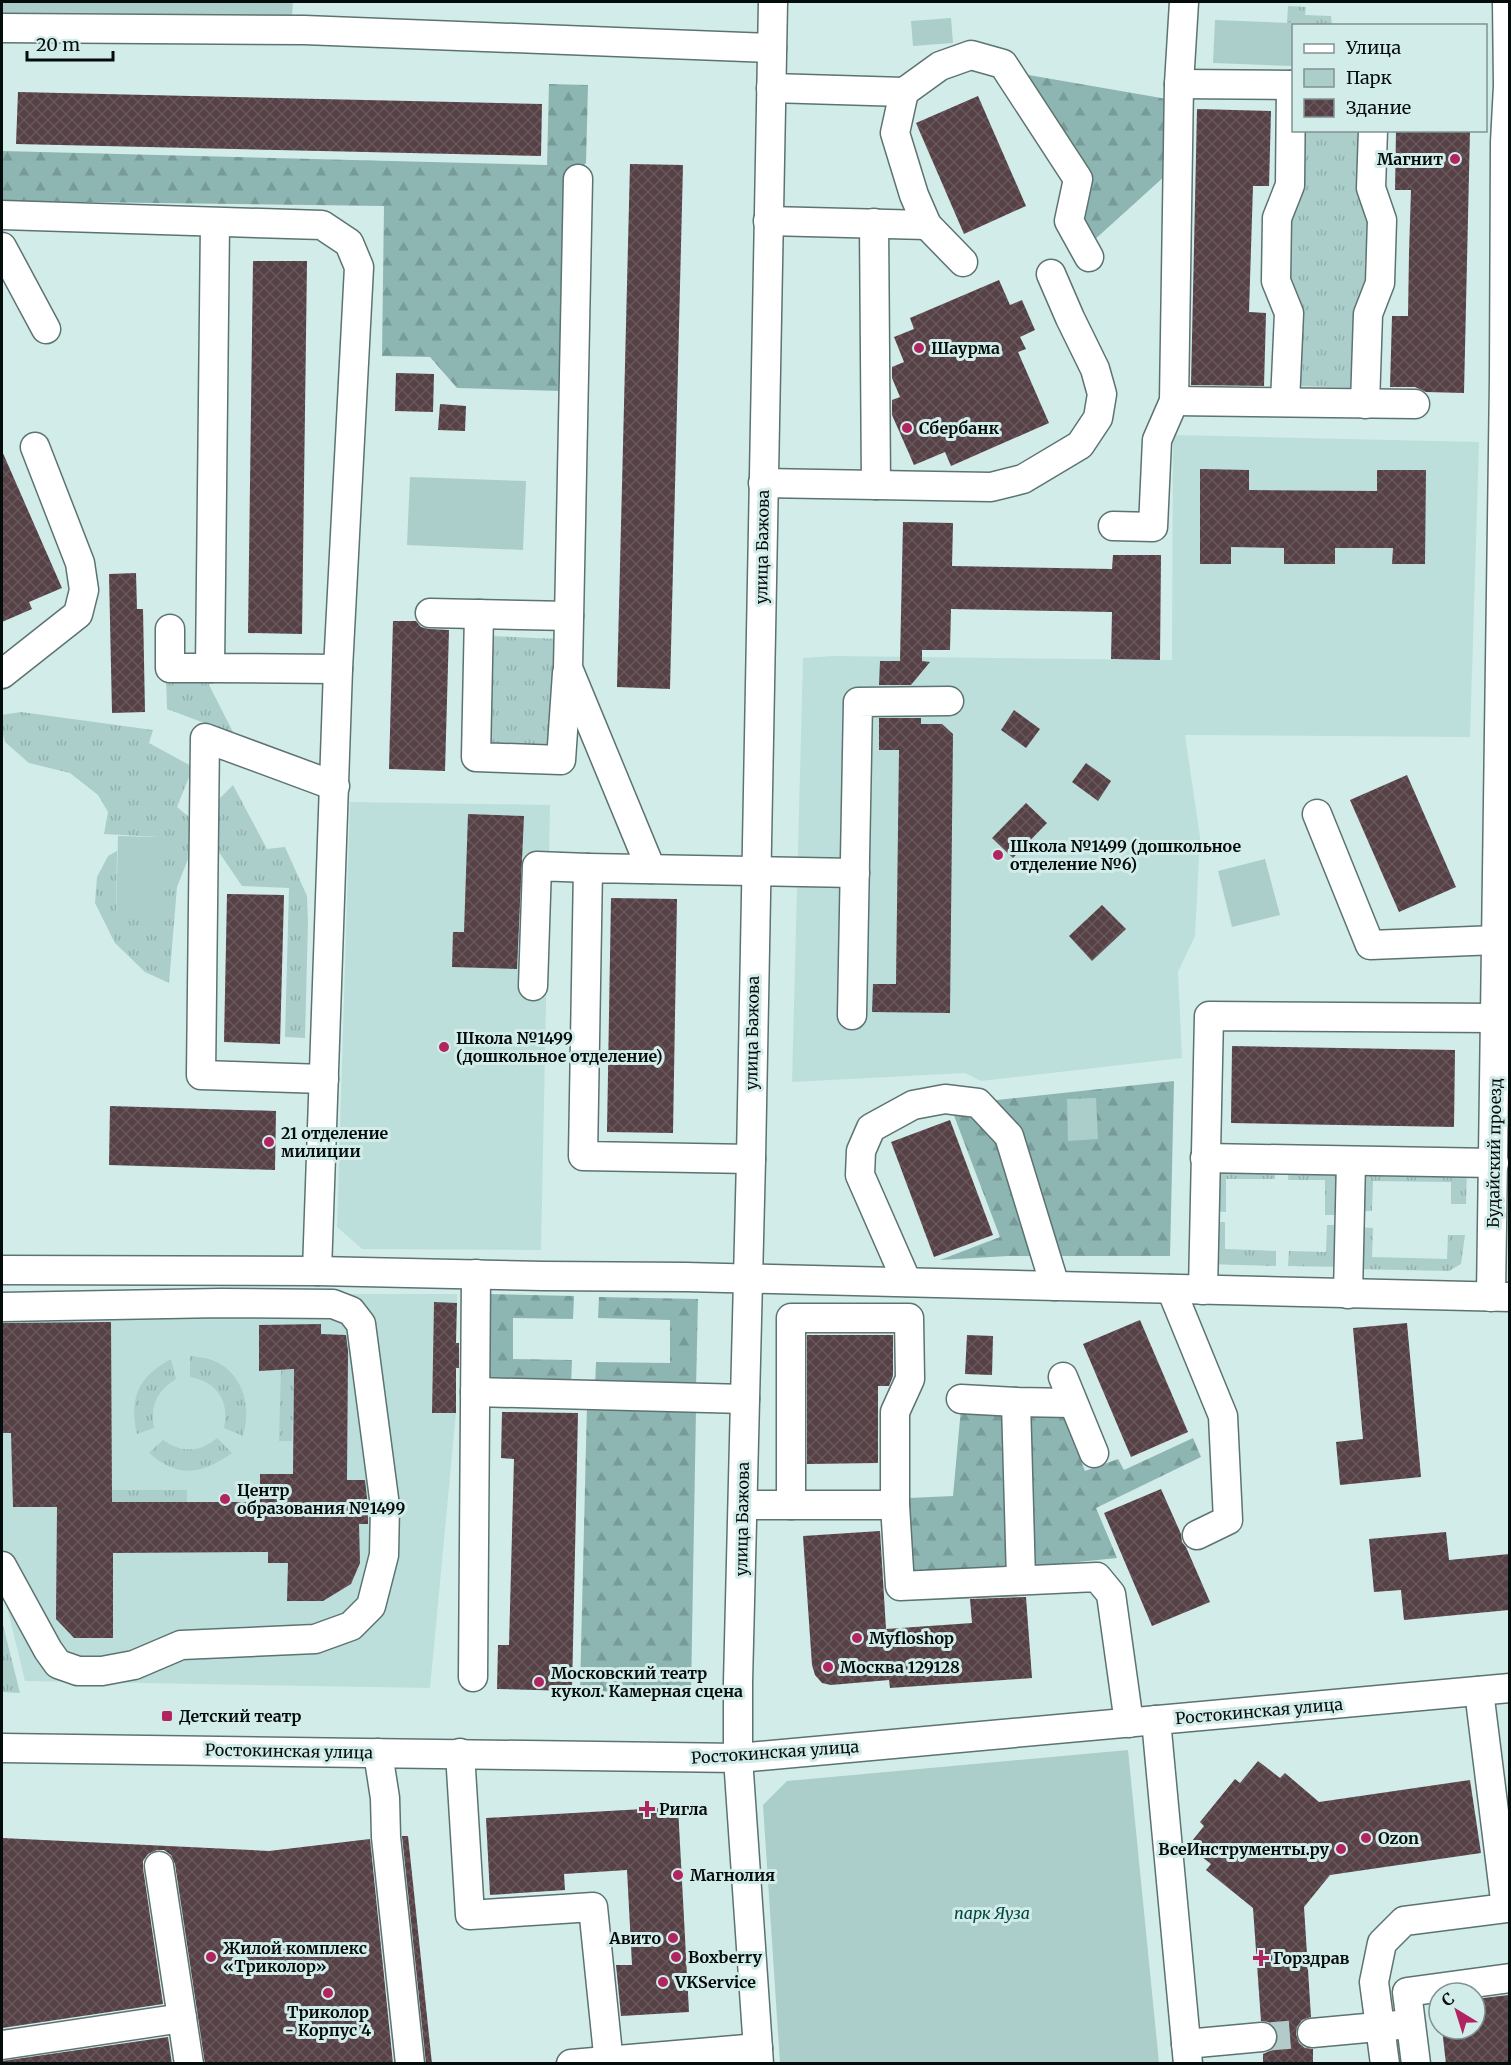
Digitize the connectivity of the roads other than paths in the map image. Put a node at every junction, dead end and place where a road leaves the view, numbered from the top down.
1 (773, 2) edge
2 (1184, 2) edge
3 (1507, 2) edge
4 (2, 28) edge
5 (772, 48) junction
6 (1179, 84) junction
7 (1292, 85) edge
8 (1501, 86) edge
9 (771, 88) junction
10 (904, 92) junction
11 (1373, 132) edge
12 (578, 179) dead end
13 (2, 215) edge
14 (768, 221) junction
15 (215, 223) junction
16 (874, 223) junction
17 (927, 225) junction
18 (2, 247) edge
19 (1089, 257) dead end
20 (963, 262) dead end
21 (1051, 274) dead end
22 (46, 329) dead end
23 (1507, 379) edge
24 (1174, 401) junction
25 (1285, 402) junction
26 (1365, 404) junction
27 (1415, 404) dead end
28 (35, 447) dead end
29 (763, 483) junction
30 (876, 485) junction
31 (1113, 526) dead end
32 (430, 613) dead end
33 (479, 614) junction
34 (569, 616) junction
35 (170, 629) dead end
36 (1505, 648) edge
37 (210, 668) junction
38 (568, 668) junction
39 (338, 669) junction
40 (2, 674) edge
41 (950, 701) dead end
42 (1504, 759) edge
43 (335, 786) junction
44 (1317, 814) dead end
45 (588, 868) junction
46 (651, 869) junction
47 (755, 871) junction
48 (855, 873) junction
49 (1497, 940) junction
50 (533, 986) dead end
51 (852, 1015) dead end
52 (1496, 1018) junction
53 (324, 1079) junction
54 (1206, 1158) junction
55 (751, 1159) junction
56 (1350, 1161) junction
57 (1494, 1163) junction
58 (2, 1270) edge
59 (317, 1271) junction
60 (476, 1274) junction
61 (747, 1278) junction
62 (907, 1282) junction
63 (1055, 1286) junction
64 (1171, 1289) junction
65 (1203, 1290) junction
66 (1348, 1294) junction
67 (1500, 1297) edge
68 (2, 1307) edge
69 (475, 1392) junction
70 (961, 1399) dead end
71 (745, 1400) junction
72 (1016, 1402) junction
73 (1095, 1454) dead end
74 (743, 1505) junction
75 (791, 1505) junction
76 (895, 1505) junction
77 (1197, 1535) dead end
78 (2, 1566) edge
79 (1021, 1580) junction
80 (473, 1677) dead end
81 (1509, 1688) edge
82 (1479, 1691) junction
83 (1143, 1721) junction
84 (2, 1748) edge
85 (378, 1753) junction
86 (460, 1753) junction
87 (738, 1758) junction
88 (159, 1866) dead end
89 (1509, 1978) edge
90 (182, 2018) junction
91 (1411, 2024) junction
92 (1380, 2026) junction
93 (1312, 2032) tunnel mouth
94 (1262, 2037) tunnel mouth
95 (2, 2045) edge
96 (1187, 2054) edge
97 (758, 2056) edge
98 (609, 2062) edge
99 (189, 2064) edge
100 (410, 2064) edge
101 (571, 2064) edge
102 (1385, 2064) edge
103 (1416, 2064) edge

1 - 5 street, улица Бажова
2 - 6 street
3 - 8 street, Будайский проезд
4 - 5 street
5 - 9 street, улица Бажова
6 - 7 street
6 - 24 street
7 - 25 street
8 - 23 street, Будайский проезд
9 - 10 street
9 - 14 street, улица Бажова
10 - 17 street
10 - 19 street
11 - 26 street
12 - 34 street
13 - 15 street
14 - 16 street
14 - 29 street, улица Бажова
15 - 37 street
15 - 39 street
16 - 17 street
16 - 30 street
17 - 20 street
18 - 22 street
21 - 30 street
23 - 36 street, Будайский проезд
24 - 25 street
24 - 31 street
25 - 26 street
26 - 27 street
28 - 40 street
29 - 30 street
29 - 47 street, улица Бажова
32 - 33 street
33 - 34 street
33 - 38 street
34 - 38 street
35 - 37 street
36 - 42 street, Будайский проезд
37 - 39 street
38 - 46 street
39 - 43 street
41 - 48 street
42 - 49 street, Будайский проезд
43 - 53 street
43 - 53 street
44 - 49 street
45 - 46 street
45 - 50 street
45 - 55 street
46 - 47 street
47 - 48 street
47 - 55 street, улица Бажова
48 - 51 street
49 - 52 street, Будайский проезд
52 - 54 street
52 - 57 street, Будайский проезд
53 - 59 street
54 - 56 street
54 - 65 street
55 - 61 street, улица Бажова
56 - 57 street
56 - 66 street
57 - 67 street, Будайский проезд
58 - 59 street
59 - 60 street
60 - 61 street
60 - 69 street
61 - 62 street
61 - 71 street, улица Бажова
62 - 63 street
62 - 63 street
63 - 64 street
64 - 65 street
64 - 77 street
65 - 66 street
66 - 67 street
68 - 78 street
69 - 71 street
69 - 80 street
70 - 72 street
71 - 74 street, улица Бажова
72 - 73 street
72 - 79 street
74 - 75 street
74 - 87 street, улица Бажова
75 - 76 street
75 - 76 street
76 - 79 street
79 - 83 street
81 - 82 street, Ростокинская улица
82 - 83 street, Ростокинская улица
82 - 92 street
83 - 87 street, Ростокинская улица
83 - 96 street
84 - 85 street, Ростокинская улица
85 - 86 street, Ростокинская улица
85 - 100 street
86 - 87 street, Ростокинская улица
86 - 98 street
87 - 97 street, улица Бажова
88 - 90 street
89 - 91 street
90 - 95 street
90 - 99 street
91 - 92 street
91 - 103 street
92 - 93 street
92 - 102 street
94 - 96 street
97 - 98 street
98 - 101 street

